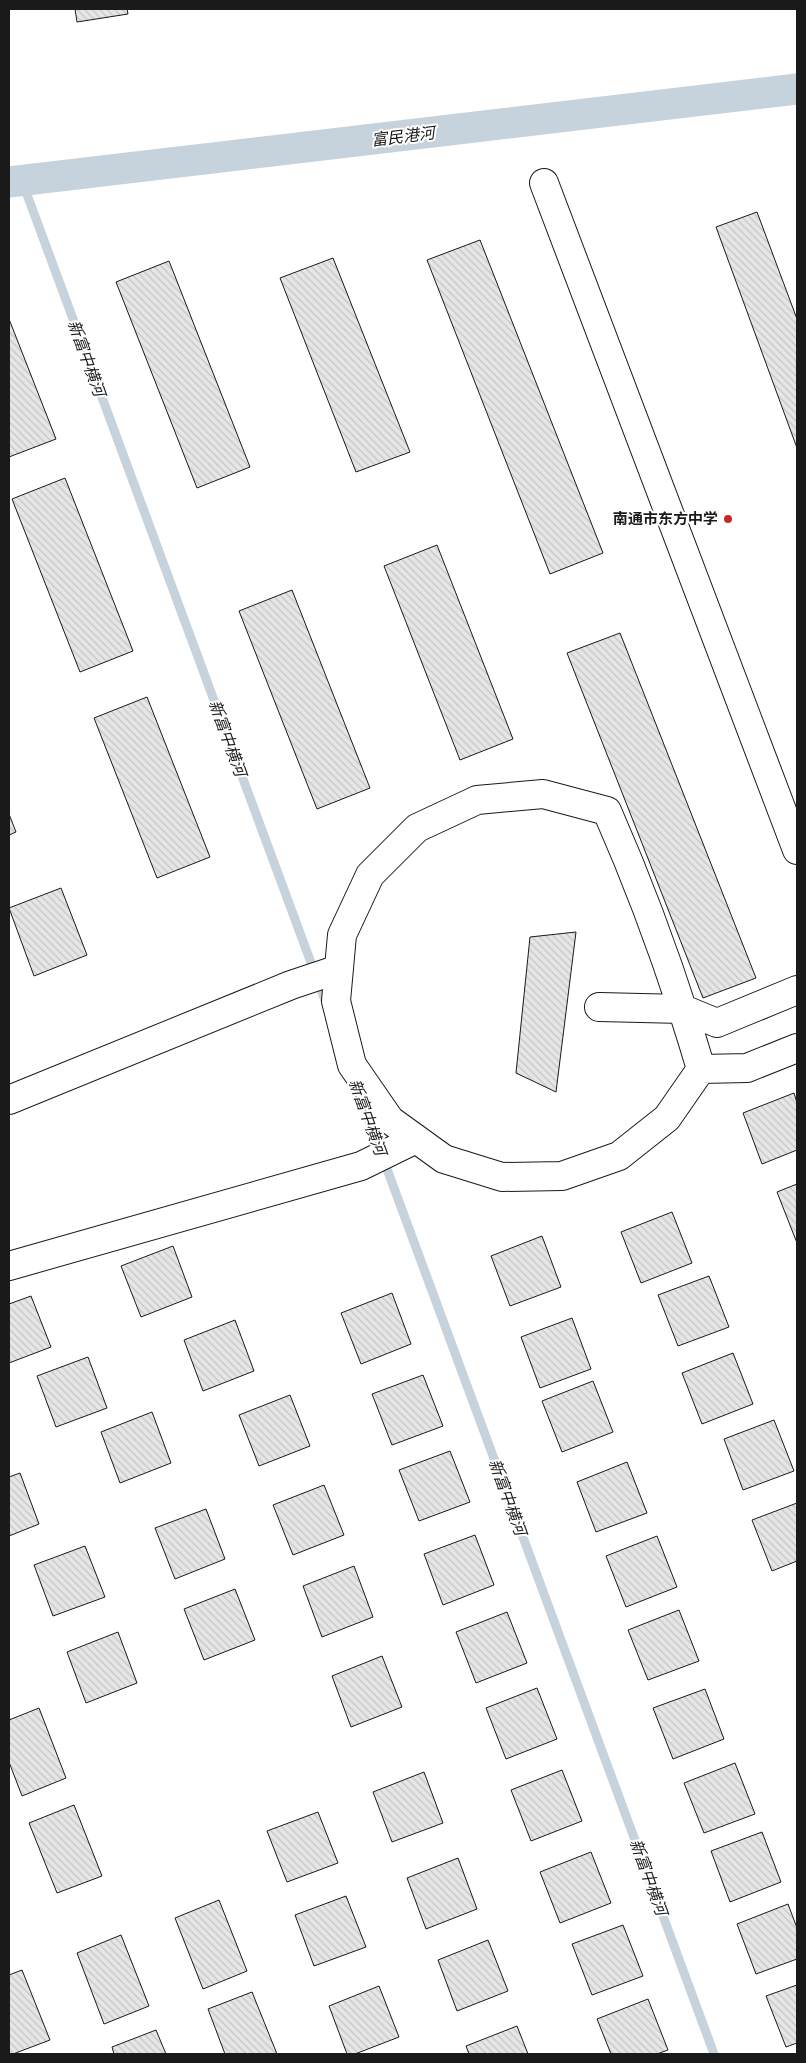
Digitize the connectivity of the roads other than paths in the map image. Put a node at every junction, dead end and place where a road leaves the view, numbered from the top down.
1 (544, 183) dead end
2 (797, 850) edge
3 (339, 969) junction
4 (797, 990) edge
5 (599, 1007) dead end
6 (683, 1009) junction
7 (797, 1048) edge
8 (701, 1069) junction
9 (9, 1100) edge
10 (416, 1139) junction
11 (9, 1266) edge

1 - 2 street
3 - 6 street
3 - 9 street
3 - 10 street
4 - 6 street
5 - 6 street
6 - 8 street
7 - 8 street
8 - 10 street
10 - 11 street

